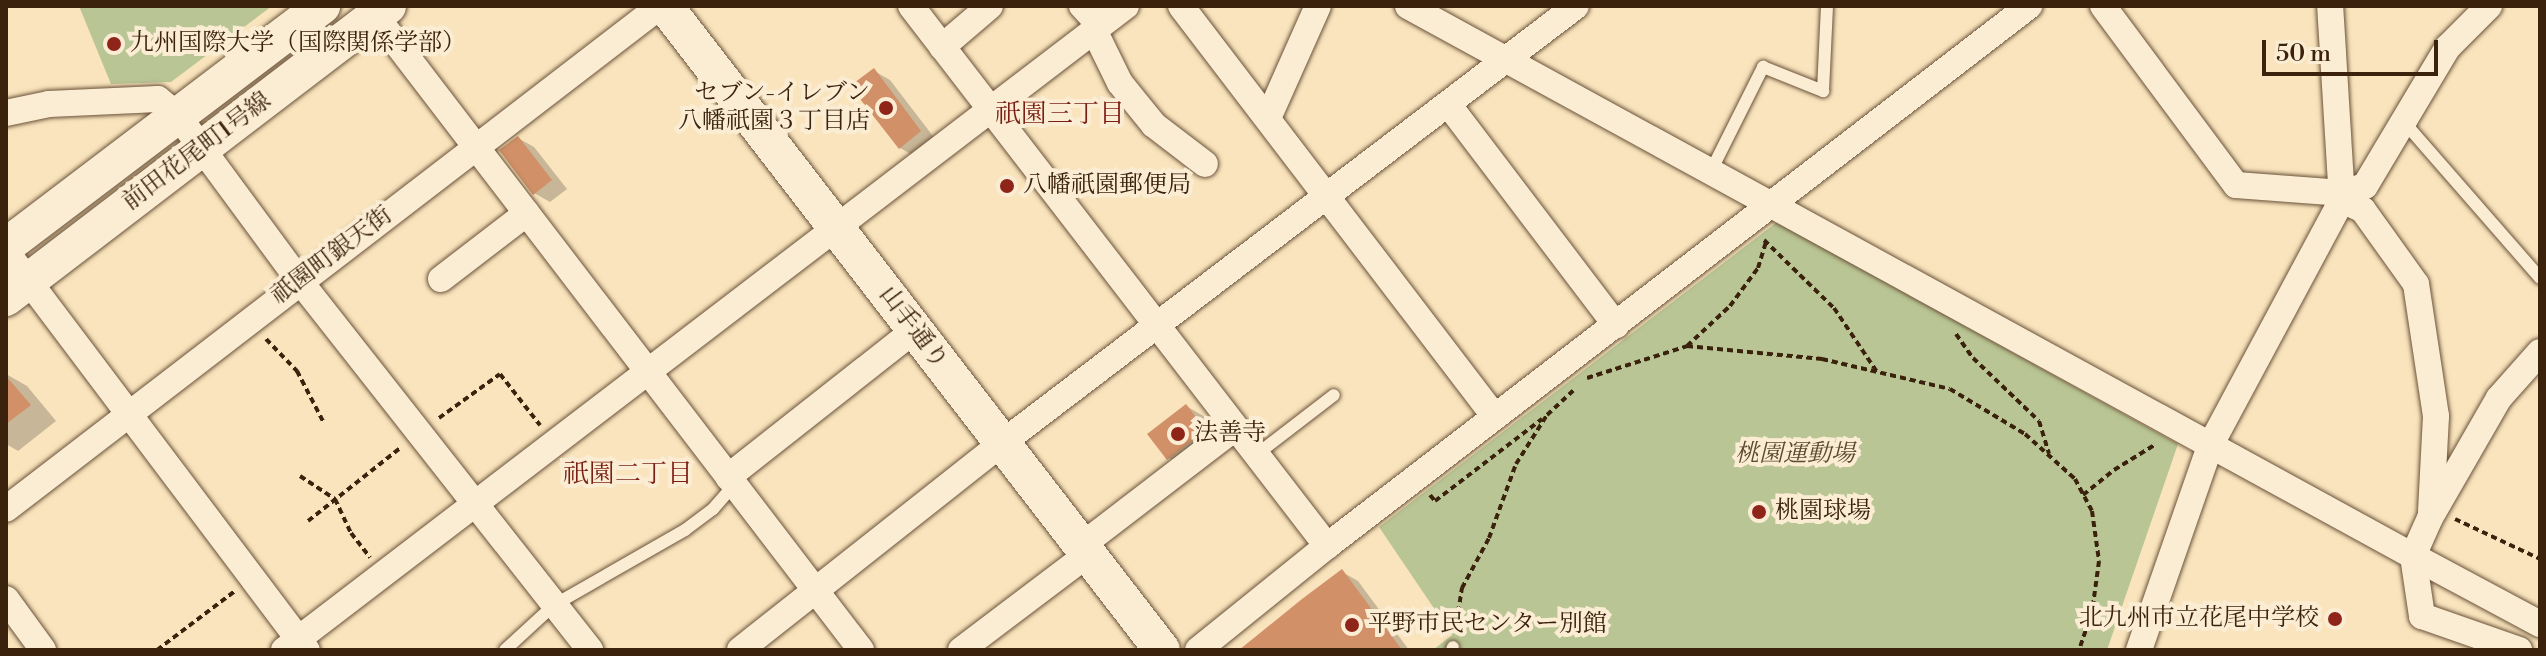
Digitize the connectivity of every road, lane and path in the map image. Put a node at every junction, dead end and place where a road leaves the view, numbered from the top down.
1 (322, 6) edge
2 (662, 6) edge
3 (911, 6) edge
4 (990, 6) edge
5 (1126, 6) edge
6 (1181, 6) edge
7 (1318, 6) edge
8 (1408, 6) edge
9 (1576, 6) edge
10 (1827, 6) edge
11 (2029, 6) edge
12 (2103, 6) edge
13 (2330, 6) edge
14 (2489, 6) edge
15 (377, 9) edge
16 (1092, 20) edge
17 (942, 47) junction
18 (1508, 59) junction
19 (1448, 104) junction
20 (991, 111) junction
21 (6, 113) edge
22 (178, 116) junction
23 (1269, 116) junction
24 (2402, 120) junction
25 (475, 146) junction
26 (202, 148) junction
27 (1205, 164) dead end
28 (1710, 173) junction
29 (1328, 196) junction
30 (2342, 197) junction
31 (1773, 205) junction
32 (527, 213) junction
33 (838, 229) junction
34 (1757, 234) junction
35 (6, 248) edge
36 (2540, 278) edge
37 (441, 279) dead end
38 (299, 280) junction
39 (17, 289) edge
40 (1942, 300) junction
41 (247, 321) junction
42 (1616, 325) junction
43 (1156, 328) junction
44 (915, 330) junction
45 (1687, 346) junction
46 (2540, 352) edge
47 (1877, 372) junction
48 (648, 373) junction
49 (1334, 395) dead end
50 (127, 413) junction
51 (1547, 415) junction
52 (1495, 417) junction
53 (324, 423) dead end
54 (2169, 426) junction
55 (1235, 428) junction
56 (1002, 443) junction
57 (2210, 446) junction
58 (1256, 455) junction
59 (2050, 456) junction
60 (300, 476) dead end
61 (1416, 477) junction
62 (731, 481) junction
63 (2083, 495) junction
64 (477, 504) junction
65 (6, 509) edge
66 (2432, 514) junction
67 (1327, 546) junction
68 (1084, 550) junction
69 (2413, 556) junction
70 (2540, 559) edge
71 (384, 575) junction
72 (252, 578) junction
73 (815, 590) junction
74 (6, 599) edge
75 (554, 605) junction
76 (2540, 624) edge
77 (296, 646) edge
78 (1452, 648) edge
79 (43, 650) edge
80 (157, 650) edge
81 (505, 650) edge
82 (590, 650) edge
83 (740, 650) edge
84 (861, 650) edge
85 (961, 650) edge
86 (1162, 650) edge
87 (1198, 650) edge
88 (2079, 650) edge
89 (2139, 650) edge
90 (2519, 650) edge

1 - 22 street, 前田花尾町1号線
2 - 25 street, 祇園町銀天街
2 - 33 street, 山手通り
3 - 17 street
4 - 17 street
5 - 16 street
6 - 23 street
7 - 23 street
8 - 18 street
9 - 18 street
10 - 28 lane
11 - 31 street
12 - 30 street
13 - 30 street
14 - 24 street
15 - 25 street
15 - 26 street, 前田花尾町1号線
16 - 20 street
16 - 27 street
17 - 20 street
18 - 19 street
18 - 28 street
19 - 29 street
19 - 42 street
20 - 33 street
20 - 43 street
21 - 22 street
22 - 26 street
22 - 35 street, 前田花尾町1号線
23 - 29 street
24 - 30 street
24 - 36 lane
25 - 32 street
25 - 38 street, 祇園町銀天街
26 - 38 street
26 - 39 street, 前田花尾町1号線
28 - 31 street
29 - 43 street
29 - 52 street
30 - 57 street
30 - 66 street
31 - 34 street
31 - 40 street
32 - 37 street
32 - 48 street
33 - 44 street, 山手通り
33 - 48 street
34 - 42 street
34 - 45 path
34 - 47 path
35 - 39 street
38 - 41 street, 祇園町銀天街
38 - 64 street
39 - 50 street
40 - 54 street
40 - 59 path
41 - 50 street, 祇園町銀天街
41 - 53 path
42 - 52 street
43 - 55 street
43 - 56 street
44 - 56 street, 山手通り
44 - 62 street
45 - 47 path
45 - 51 path
46 - 66 street
47 - 59 path
48 - 62 street
48 - 64 street
49 - 58 lane
50 - 65 street, 祇園町銀天街
50 - 72 street
51 - 61 path
51 - 78 path
52 - 61 street
54 - 57 street
54 - 63 path
55 - 58 street
55 - 68 street
56 - 68 street, 山手通り
56 - 73 street
57 - 69 street
57 - 89 street
58 - 67 street
59 - 63 path
60 - 71 path
61 - 67 street
62 - 73 street
62 - 75 lane
63 - 88 path
64 - 71 street
64 - 75 street
66 - 69 street
66 - 70 path
67 - 87 street
68 - 85 street
68 - 86 street, 山手通り
69 - 76 street
69 - 90 street
71 - 77 street
72 - 77 street
72 - 80 path
73 - 83 street
73 - 84 street
74 - 79 street
75 - 81 lane
75 - 82 street

